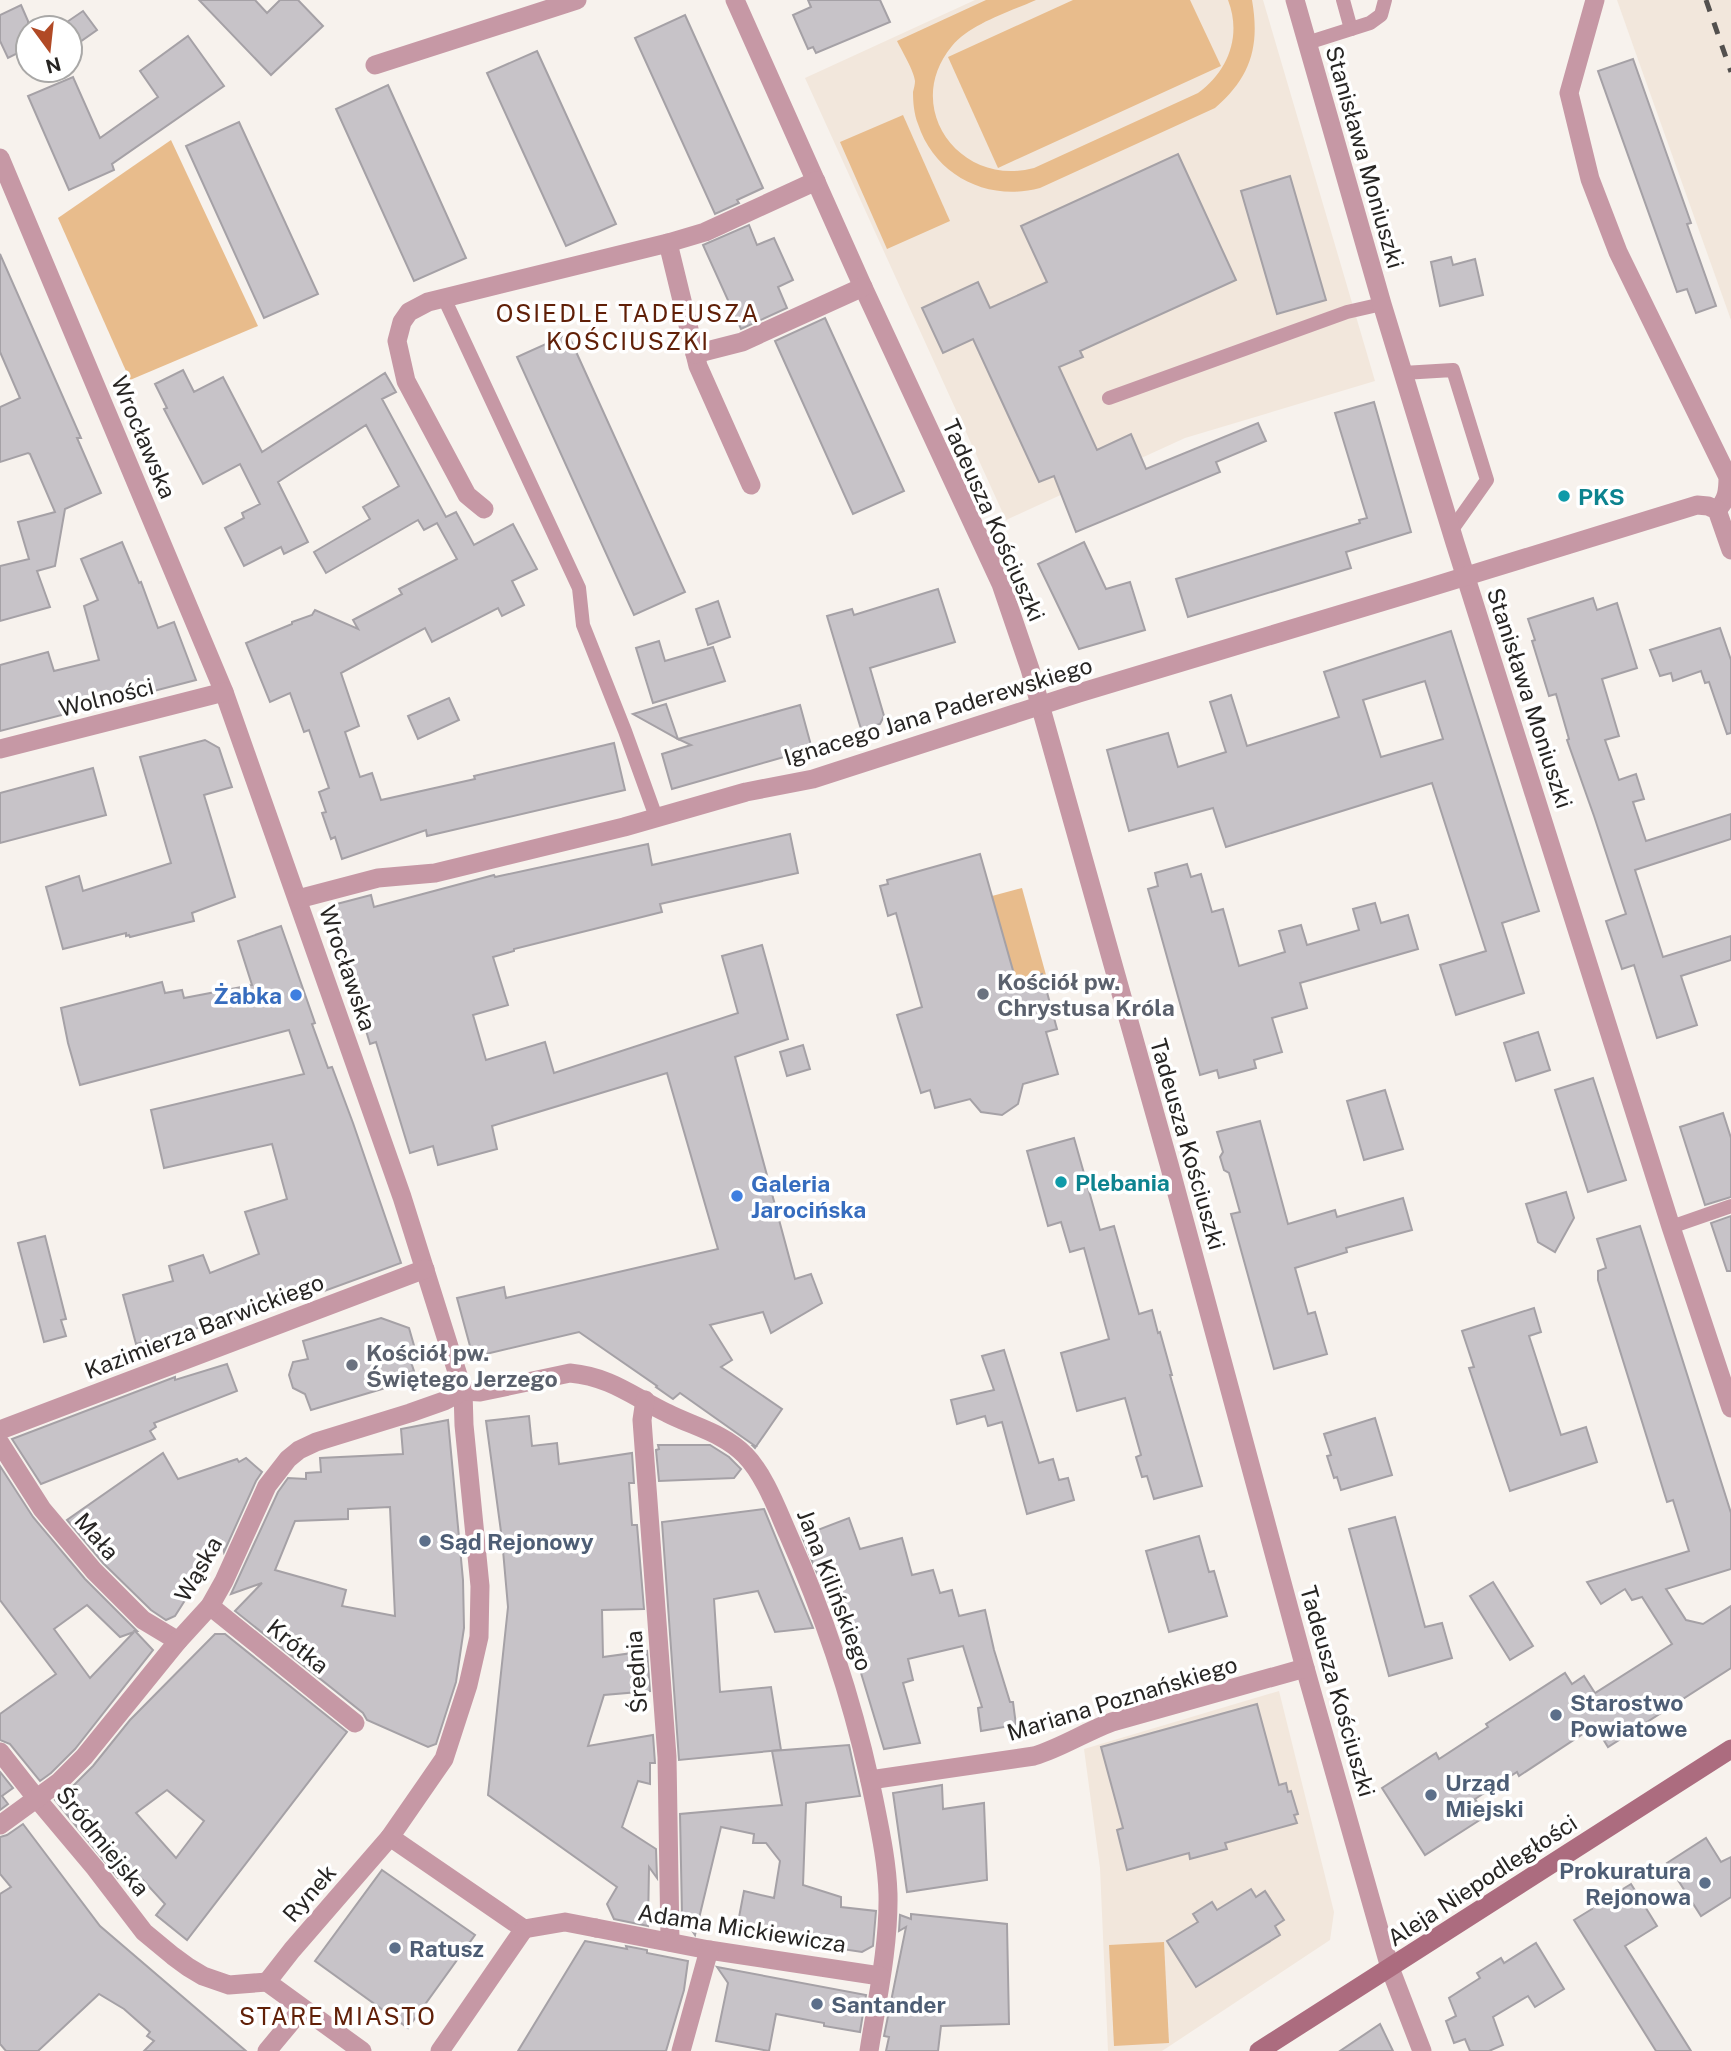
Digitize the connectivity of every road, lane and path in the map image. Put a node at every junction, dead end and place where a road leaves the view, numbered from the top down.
1 (577, 0) edge
2 (735, 0) edge
3 (1295, 0) edge
4 (1343, 0) edge
5 (1385, 0) edge
6 (1595, 0) edge
7 (1351, 29) junction
8 (1307, 43) junction
9 (375, 65) dead end
10 (0, 158) edge
11 (816, 181) junction
12 (668, 243) junction
13 (863, 287) junction
14 (444, 298) junction
15 (1382, 304) junction
16 (695, 354) junction
17 (1403, 373) junction
18 (1109, 398) dead end
19 (751, 485) dead end
20 (484, 509) dead end
21 (1717, 510) junction
22 (1451, 531) junction
23 (1731, 550) edge
24 (1466, 576) junction
25 (224, 692) junction
26 (1039, 706) junction
27 (0, 750) edge
28 (656, 817) junction
29 (298, 899) junction
30 (1731, 1206) edge
31 (1671, 1227) junction
32 (425, 1269) junction
33 (464, 1391) junction
34 (645, 1400) junction
35 (1731, 1408) edge
36 (0, 1430) edge
37 (0, 1443) edge
38 (210, 1606) junction
39 (178, 1641) junction
40 (1305, 1668) junction
41 (355, 1723) dead end
42 (1731, 1749) edge
43 (0, 1752) edge
44 (870, 1780) junction
45 (37, 1799) junction
46 (405, 1816) joint
47 (0, 1825) edge
48 (390, 1837) junction
49 (524, 1929) junction
50 (670, 1942) junction
51 (709, 1950) junction
52 (1390, 1968) junction
53 (880, 1976) junction
54 (267, 1982) junction
55 (302, 2009) junction
56 (267, 2051) edge
57 (362, 2051) edge
58 (440, 2051) edge
59 (681, 2051) edge
60 (869, 2051) edge
61 (1259, 2051) edge
62 (1422, 2051) edge

1 - 9 street
2 - 11 street, Tadeusza Kościuszki
3 - 8 street, Stanisława Moniuszki
4 - 7 lane
5 - 7 lane
6 - 21 street
7 - 8 lane
8 - 15 street, Stanisława Moniuszki
10 - 25 street, Wrocławska
11 - 12 street
11 - 13 street, Tadeusza Kościuszki
12 - 14 street
12 - 16 street
13 - 16 street
13 - 26 street, Tadeusza Kościuszki
14 - 20 street
14 - 28 lane
15 - 17 street, Stanisława Moniuszki
15 - 18 lane
16 - 19 street
17 - 22 street, Stanisława Moniuszki
17 - 22 lane
21 - 23 street
21 - 24 street, Ignacego Jana Paderewskiego
22 - 24 street, Stanisława Moniuszki
24 - 26 street, Ignacego Jana Paderewskiego
24 - 31 street, Stanisława Moniuszki
25 - 27 street, Wolności
25 - 29 street, Wrocławska
26 - 28 street, Ignacego Jana Paderewskiego
26 - 40 street, Tadeusza Kościuszki
28 - 29 street, Ignacego Jana Paderewskiego
29 - 32 street, Wrocławska
30 - 31 lane
31 - 35 street, Stanisława Moniuszki
32 - 33 street, Wrocławska
32 - 36 street, Kazimierza Barwickiego
33 - 34 street, Jana Kilińskiego
33 - 38 street, Wąska
33 - 46 street, Wrocławska
34 - 44 street, Jana Kilińskiego
34 - 50 street, Średnia
37 - 39 street, Mała
38 - 39 street, Wąska
38 - 41 street, Krótka
39 - 45 street, Wąska
40 - 44 street, Mariana Poznańskiego
40 - 52 street, Tadeusza Kościuszki
42 - 52 main road, Aleja Niepodległości
43 - 45 street, Śródmiejska
44 - 53 street, Jana Kilińskiego
45 - 47 street, Wąska
45 - 54 street, Śródmiejska
46 - 48 street, Rynek
48 - 49 street
48 - 54 street, Rynek
49 - 50 street, Adama Mickiewicza
49 - 58 street
50 - 51 street, Adama Mickiewicza
51 - 53 street, Adama Mickiewicza
51 - 59 street
52 - 61 main road, Aleja Niepodległości
52 - 62 street, Tadeusza Kościuszki
53 - 60 street, Jana Kilińskiego
54 - 55 street
55 - 56 street
55 - 57 street

